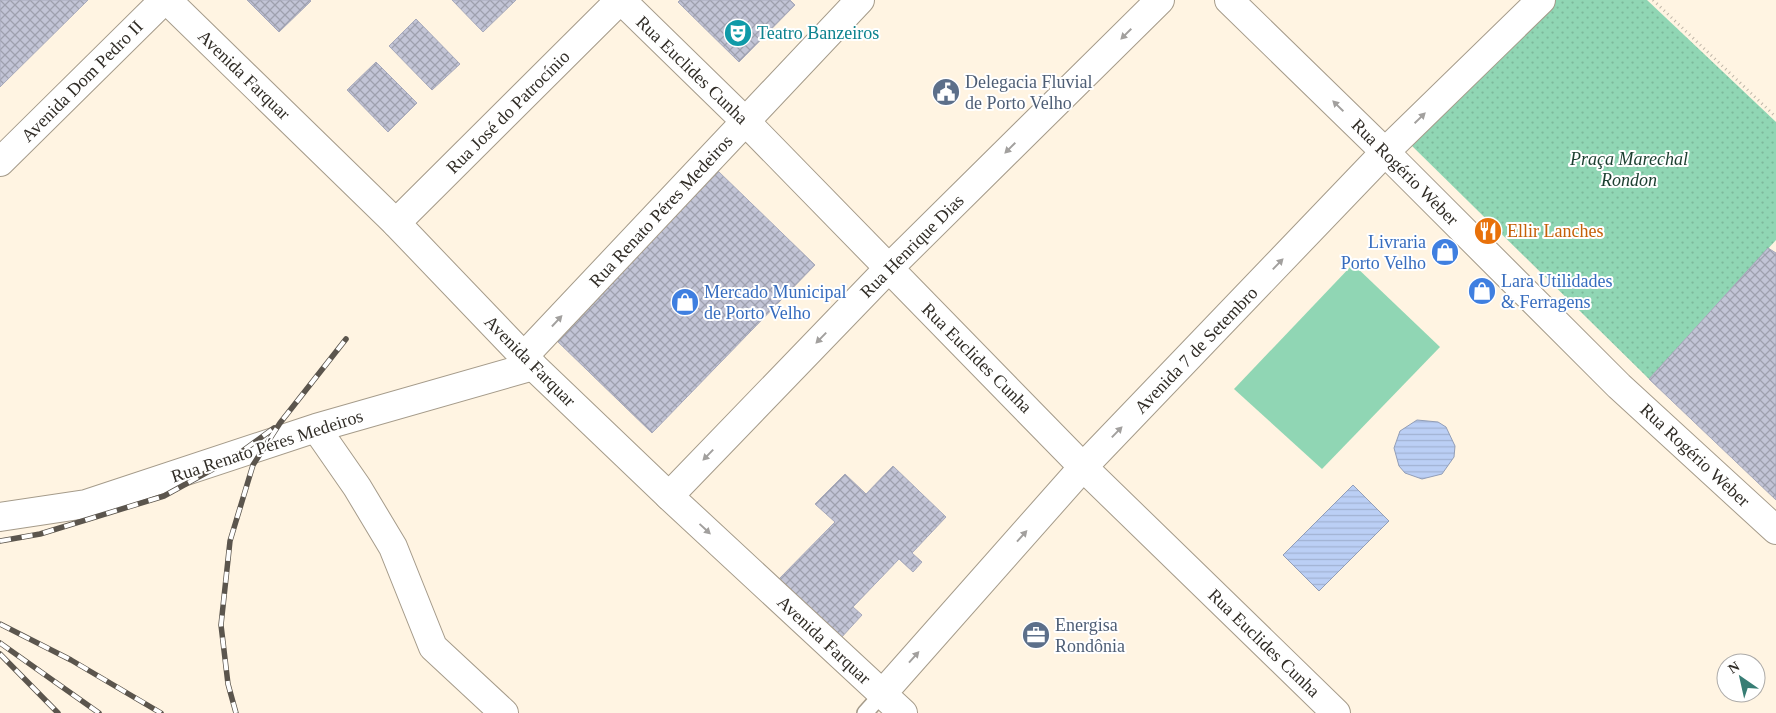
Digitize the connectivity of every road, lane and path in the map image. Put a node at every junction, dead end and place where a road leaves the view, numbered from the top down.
1 (165, 0) edge
2 (620, 0) edge
3 (860, 0) edge
4 (1160, 0) edge
5 (1229, 0) edge
6 (1541, 0) edge
7 (1653, 0) edge
8 (1776, 117) edge
9 (745, 121) junction
10 (1385, 152) junction
11 (0, 162) edge
12 (396, 223) junction
13 (888, 268) junction
14 (529, 361) junction
15 (316, 428) junction
16 (1083, 467) junction
17 (669, 496) junction
18 (0, 517) edge
19 (1776, 530) edge
20 (874, 703) edge
21 (504, 713) edge
22 (903, 713) edge
23 (1336, 713) edge

1 - 11 street, Avenida Dom Pedro II
1 - 12 street, Avenida Farquar
2 - 9 street, Rua Euclides Cunha
2 - 12 street, Rua José do Patrocínio
3 - 9 street, Rua Renato Péres Medeiros
4 -> 13 street, Rua Henrique Dias
10 -> 5 street, Rua Rogério Weber
10 -> 6 street, Avenida 7 de Setembro
7 - 8 path
9 - 13 street, Rua Euclides Cunha
14 -> 9 street, Rua Renato Péres Medeiros
16 -> 10 street, Avenida 7 de Setembro
10 - 19 street, Rua Rogério Weber
12 - 14 street, Avenida Farquar
13 - 16 street, Rua Euclides Cunha
13 -> 17 street, Rua Henrique Dias
14 - 15 street, Rua Renato Péres Medeiros
14 - 17 street, Avenida Farquar
15 - 18 street, Rua Renato Péres Medeiros
15 - 21 street
20 -> 16 street, Avenida 7 de Setembro
16 - 23 street, Rua Euclides Cunha
17 -> 20 street, Avenida Farquar
20 - 22 street, Avenida Farquar

